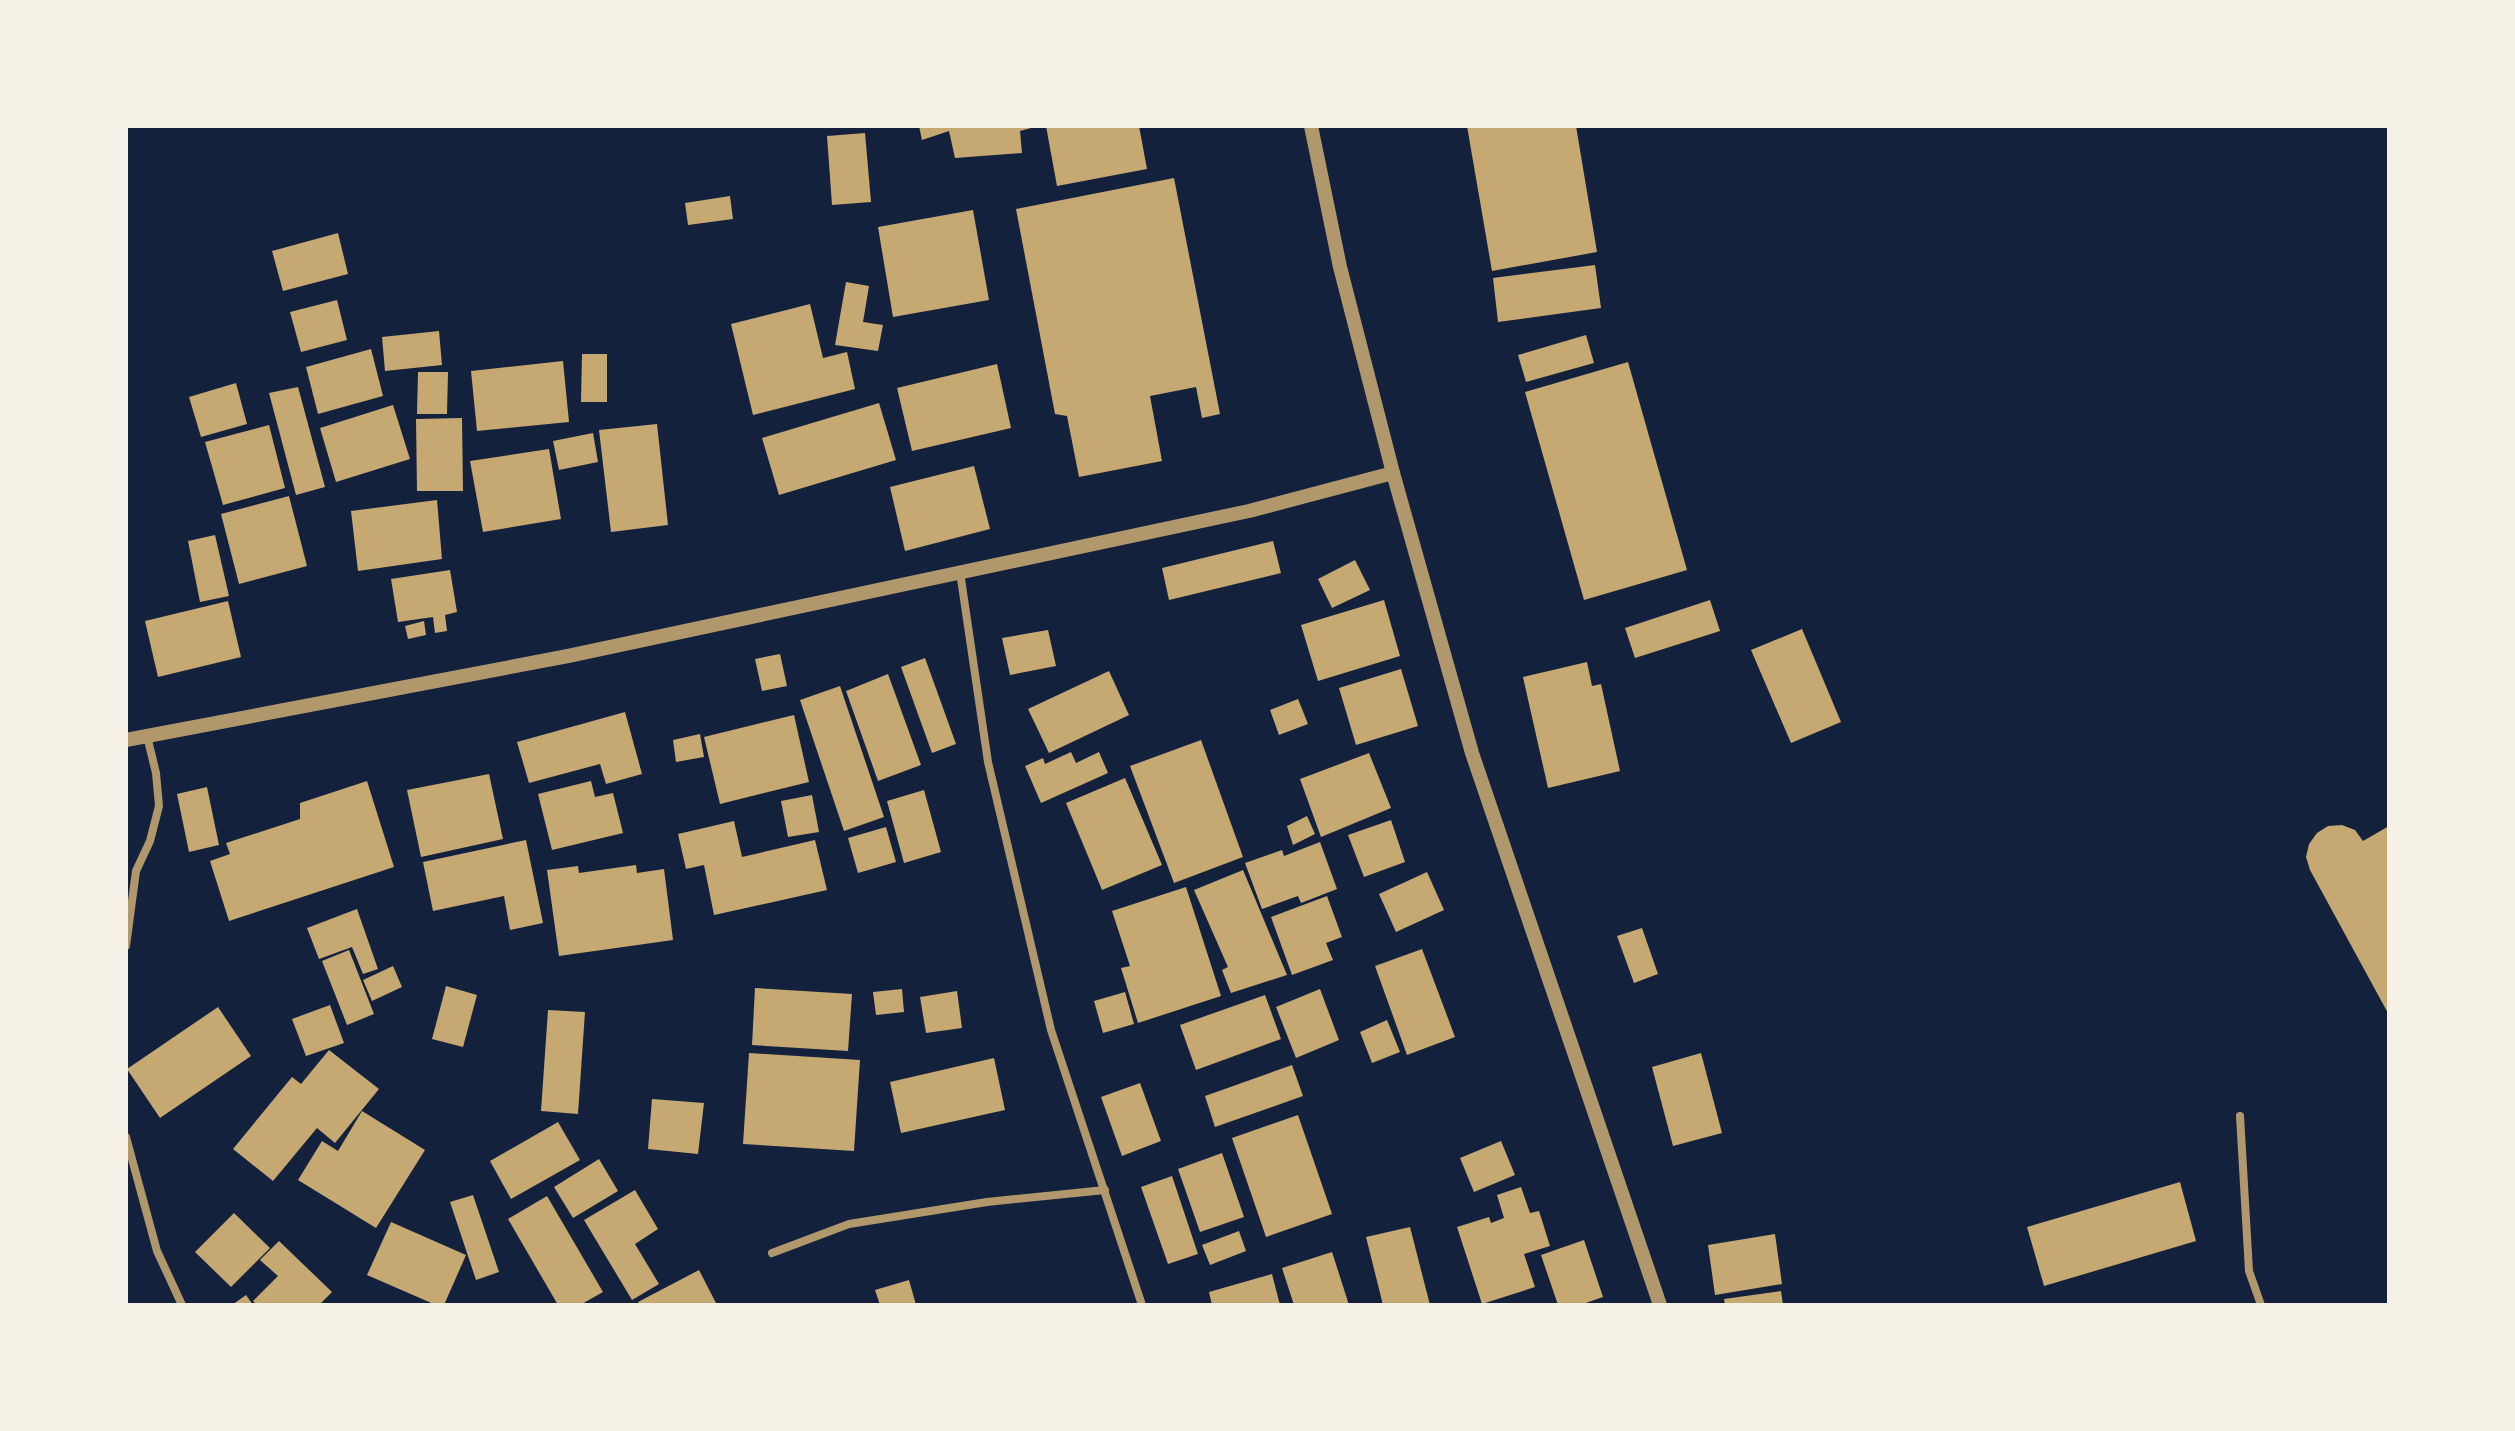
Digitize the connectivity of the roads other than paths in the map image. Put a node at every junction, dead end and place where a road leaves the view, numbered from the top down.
1 (1311, 126) edge
2 (1393, 473) junction
3 (960, 572) junction
4 (147, 736) junction
5 (126, 740) edge
6 (126, 946) edge
7 (2240, 1116) dead end
8 (126, 1137) edge
9 (1105, 1190) junction
10 (772, 1253) dead end
11 (182, 1305) edge
12 (1142, 1305) edge
13 (1660, 1305) edge
14 (2261, 1305) edge

1 - 2 street
2 - 3 street
2 - 13 street
3 - 4 street
3 - 9 street
4 - 5 street
4 - 6 street
7 - 14 street
8 - 11 street
9 - 10 street
9 - 12 street

